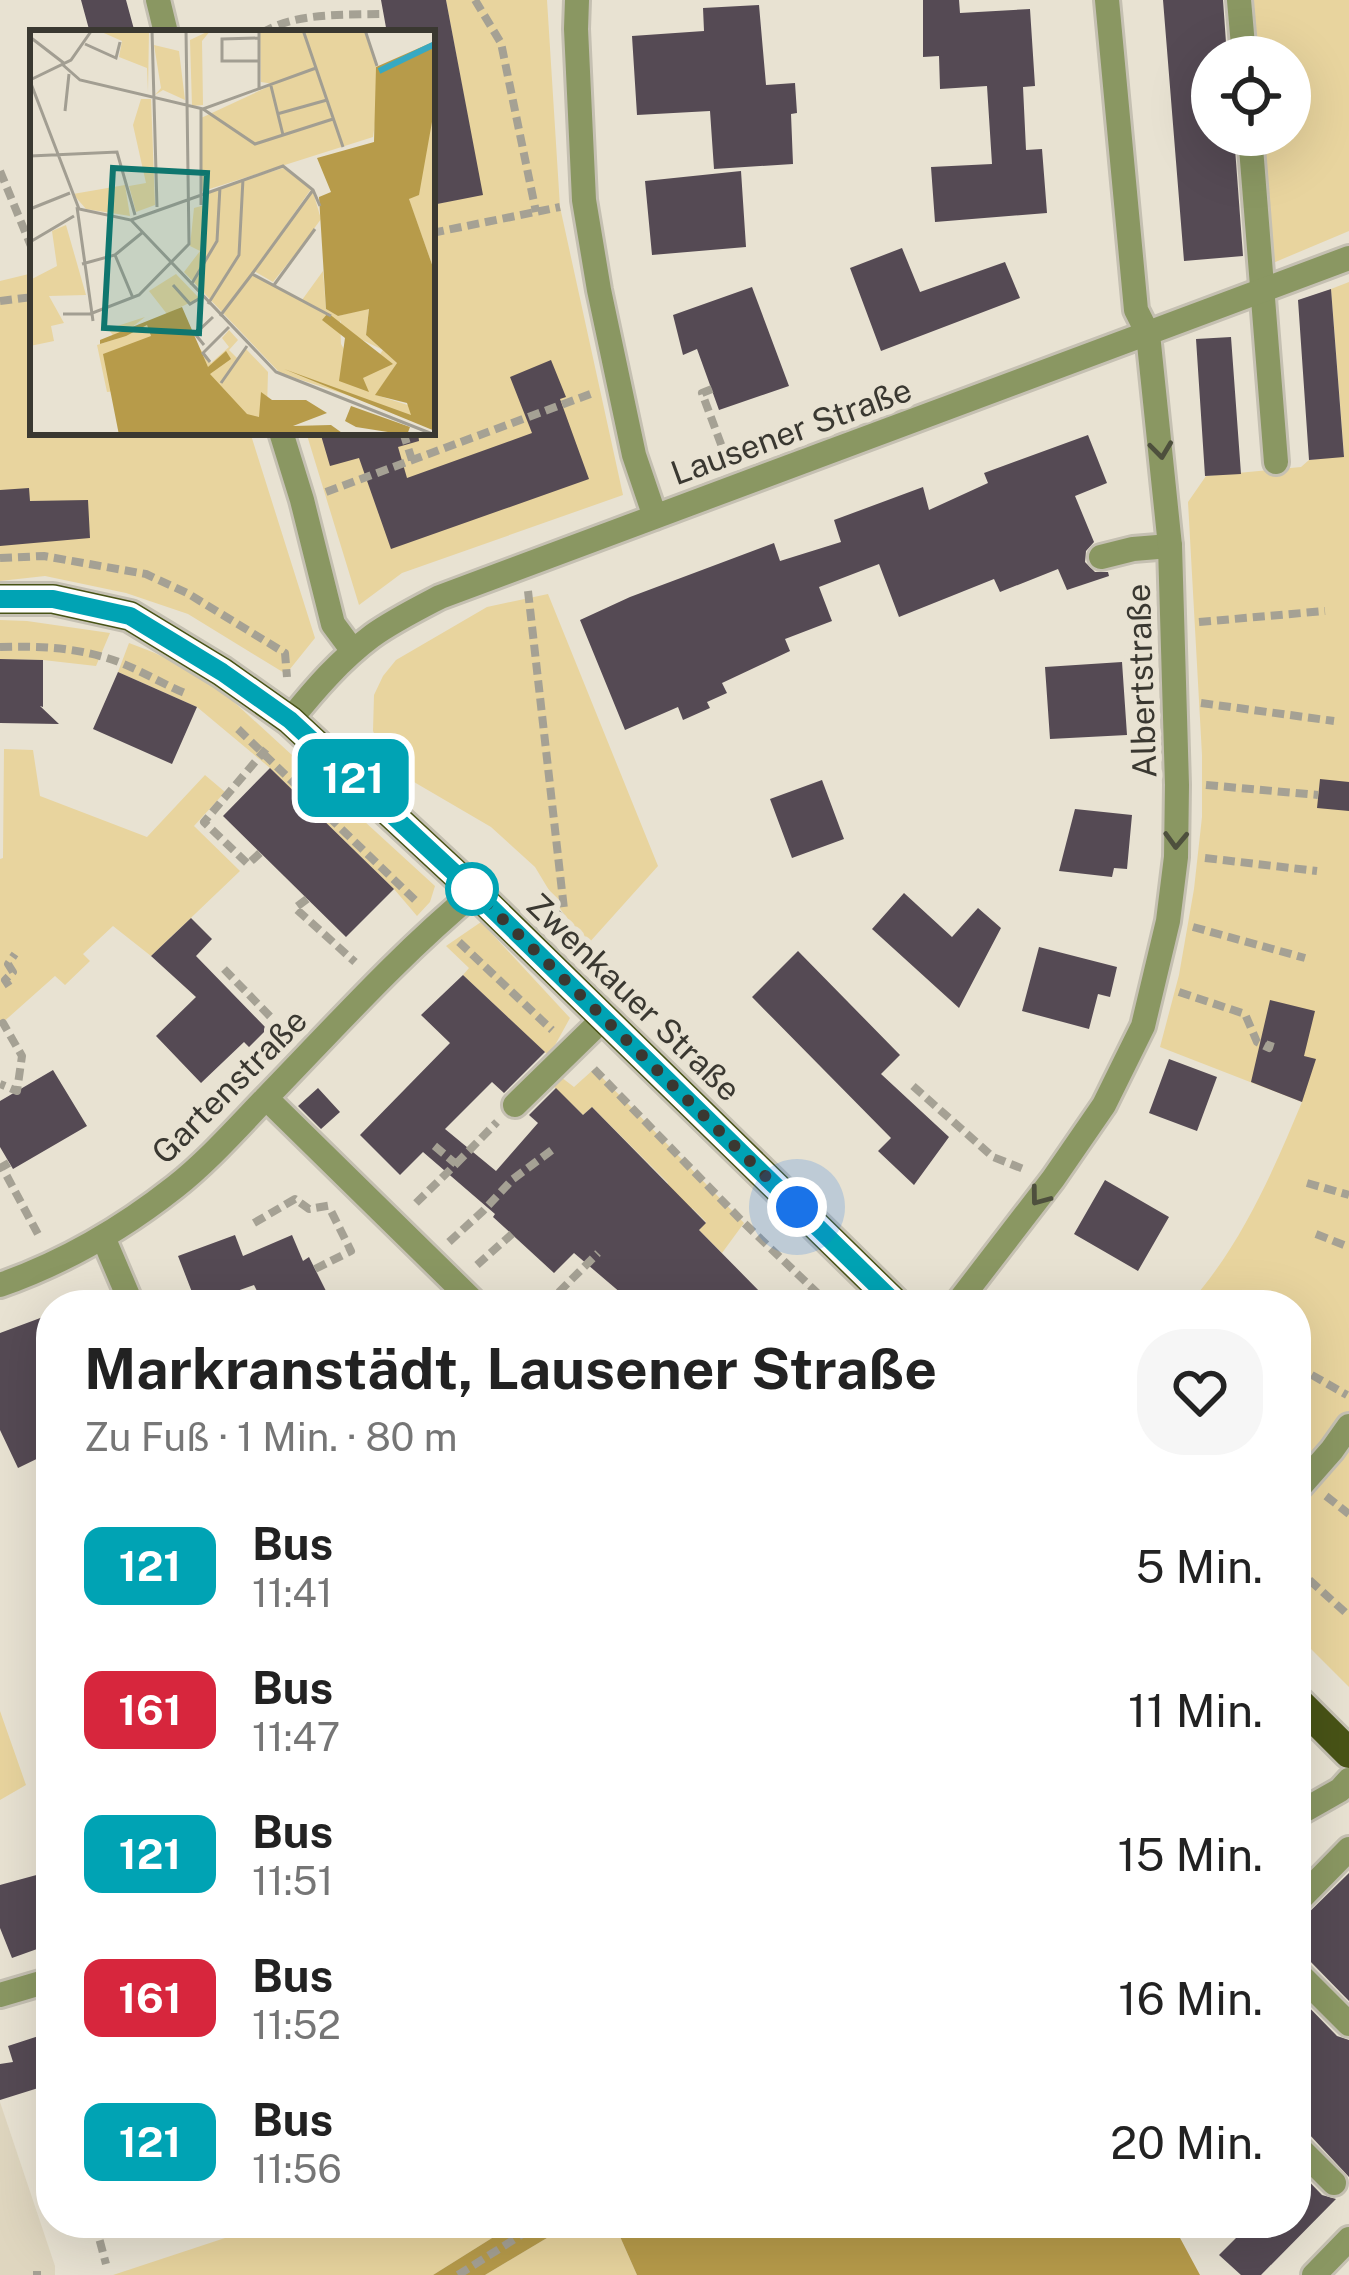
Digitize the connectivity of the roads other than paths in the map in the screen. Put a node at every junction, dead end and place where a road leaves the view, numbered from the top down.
1 (158, 0) edge
2 (578, 0) edge
3 (1107, 0) edge
4 (1239, 0) edge
5 (165, 30) edge
6 (1242, 36) edge
7 (1252, 156) edge
8 (1349, 258) edge
9 (1262, 291) junction
10 (1148, 334) junction
11 (282, 435) edge
12 (1276, 462) dead end
13 (655, 517) junction
14 (1170, 546) junction
15 (1101, 557) dead end
16 (0, 599) edge
17 (353, 651) junction
18 (290, 720) junction
19 (475, 892) junction
20 (604, 1018) junction
21 (266, 1098) junction
22 (515, 1105) road end
23 (103, 1237) junction
24 (0, 1286) edge
25 (126, 1290) edge
26 (462, 1290) edge
27 (882, 1290) edge
28 (968, 1290) edge
29 (1349, 1426) edge
30 (1311, 1473) edge
31 (1311, 1715) edge
32 (1349, 1754) edge
33 (1349, 1780) edge
34 (1311, 1806) edge
35 (1348, 1852) edge
36 (1311, 1889) edge
37 (36, 1984) edge
38 (1311, 1986) edge
39 (0, 1995) edge
40 (1349, 2024) edge
41 (1311, 2160) edge
42 (1334, 2183) dead end
43 (1349, 2239) edge
44 (1314, 2275) edge

1 - 5 street
2 - 13 street
3 - 10 street, Albertstraße
4 - 6 street
7 - 9 street
8 - 9 street, Lausener Straße
9 - 10 street, Lausener Straße
9 - 12 street
10 - 13 street, Lausener Straße
10 -> 14 street, Albertstraße
11 - 17 street
13 - 17 street, Lausener Straße
14 - 15 street
14 -> 28 street, Albertstraße
16 - 18 main road, Zwenkauer Straße
17 - 18 street, Lausener Straße
18 - 19 main road, Zwenkauer Straße
19 - 20 main road, Zwenkauer Straße
19 - 21 street, Gartenstraße
20 - 22 street
20 - 27 main road, Zwenkauer Straße
21 - 23 street, Gartenstraße
21 - 26 street
23 - 24 street, Gartenstraße
23 - 25 street
29 - 30 street
31 - 32 main road
33 - 34 street
35 - 36 street
37 - 39 street
38 - 40 street
41 - 42 street
43 - 44 street

